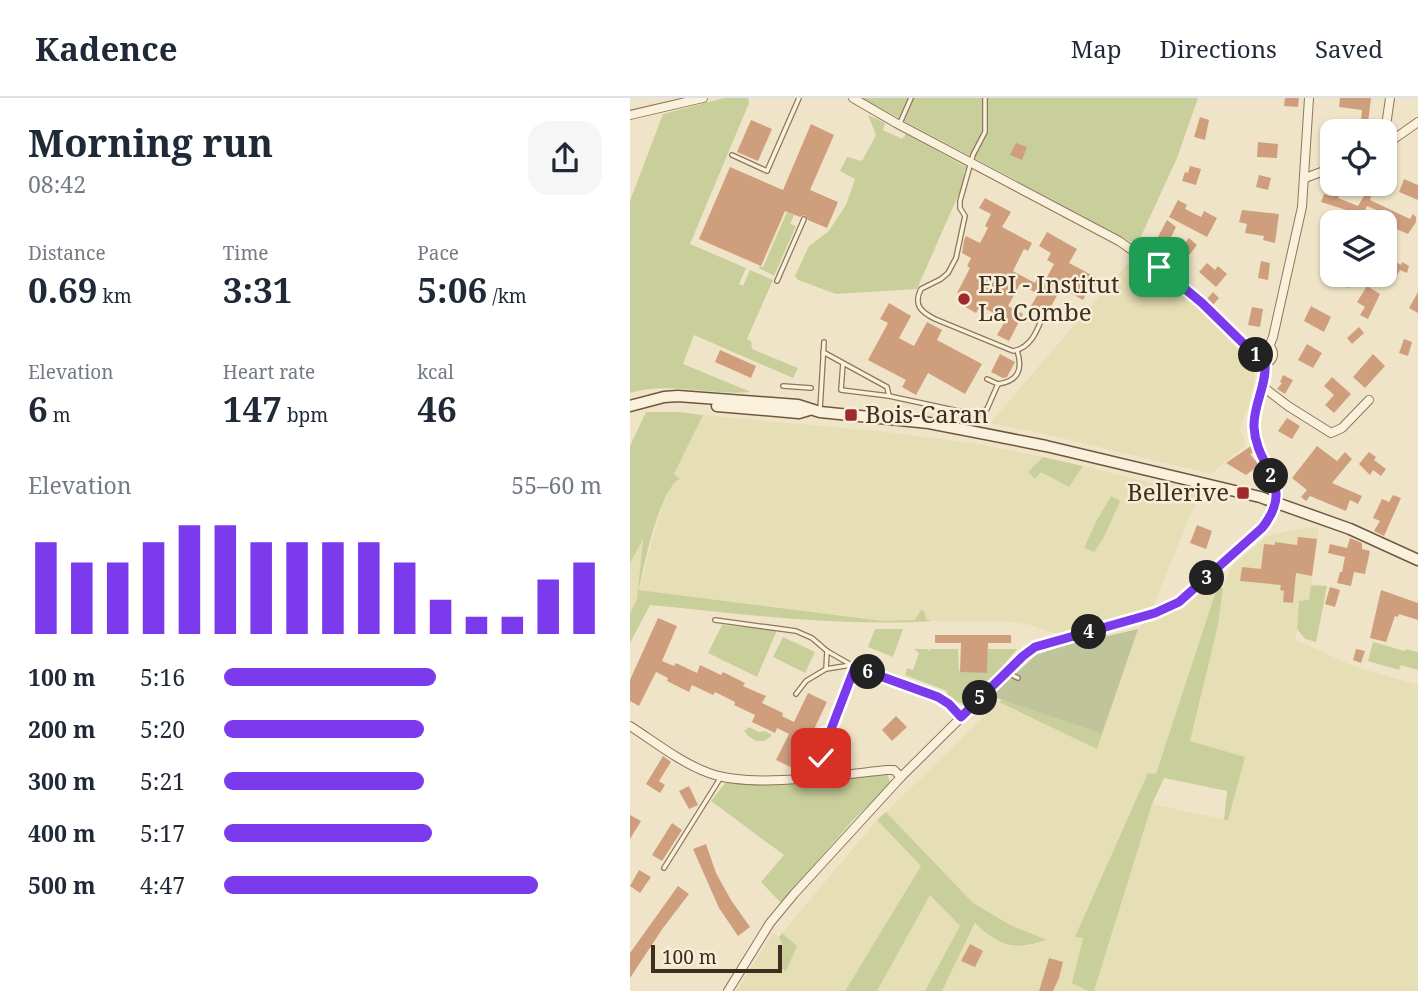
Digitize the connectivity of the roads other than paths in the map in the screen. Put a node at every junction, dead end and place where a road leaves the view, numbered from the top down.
1 (703, 98) edge
2 (799, 98) edge
3 (853, 98) edge
4 (911, 98) edge
5 (985, 98) edge
6 (1309, 98) edge
7 (1390, 98) edge
8 (630, 115) edge
9 (1387, 119) edge
10 (1418, 122) edge
11 (900, 125) junction
12 (1397, 139) edge
13 (733, 155) dead end
14 (972, 162) junction
15 (1320, 172) edge
16 (1305, 178) junction
17 (803, 219) dead end
18 (777, 281) dead end
19 (1042, 316) dead end
20 (824, 342) dead end
21 (1269, 346) junction
22 (1017, 350) junction
23 (823, 352) junction
24 (1256, 352) junction
25 (843, 363) junction
26 (1265, 363) junction
27 (987, 379) dead end
28 (998, 384) junction
29 (783, 386) dead end
30 (1263, 387) junction
31 (811, 388) dead end
32 (889, 396) junction
33 (1369, 400) dead end
34 (630, 406) edge
35 (815, 411) junction
36 (1278, 502) junction
37 (1418, 560) edge
38 (715, 621) dead end
39 (827, 651) junction
40 (853, 666) junction
41 (825, 669) junction
42 (1006, 673) junction
43 (1018, 678) dead end
44 (796, 694) dead end
45 (961, 717) junction
46 (630, 726) edge
47 (830, 732) junction
48 (721, 777) junction
49 (901, 777) junction
50 (664, 868) dead end
51 (728, 991) edge

1 - 8 street
2 - 13 lane
3 - 11 street
4 - 11 lane
5 - 14 lane
6 - 16 street
7 - 9 street
10 - 12 street
11 - 14 street
14 - 22 lane
14 - 24 street
15 - 16 street
16 - 21 street
17 - 18 lane
19 - 22 lane
20 - 23 lane
21 - 24 street
21 - 26 street
22 - 28 lane
23 - 25 lane
23 - 35 lane
24 - 26 street
25 - 32 lane
25 - 32 lane
26 - 30 street
27 - 28 lane
28 - 32 lane
29 - 31 lane
30 - 33 street
30 - 36 street
34 - 35 main road
35 - 36 main road
36 - 37 main road
36 - 42 street
38 - 39 lane
39 - 40 lane
39 - 41 lane
40 - 41 lane
40 - 45 lane
40 - 47 lane
41 - 44 lane
42 - 43 lane
42 - 45 street
45 - 49 street
46 - 48 street
47 - 47 lane
48 - 49 street
48 - 50 lane
49 - 51 street

